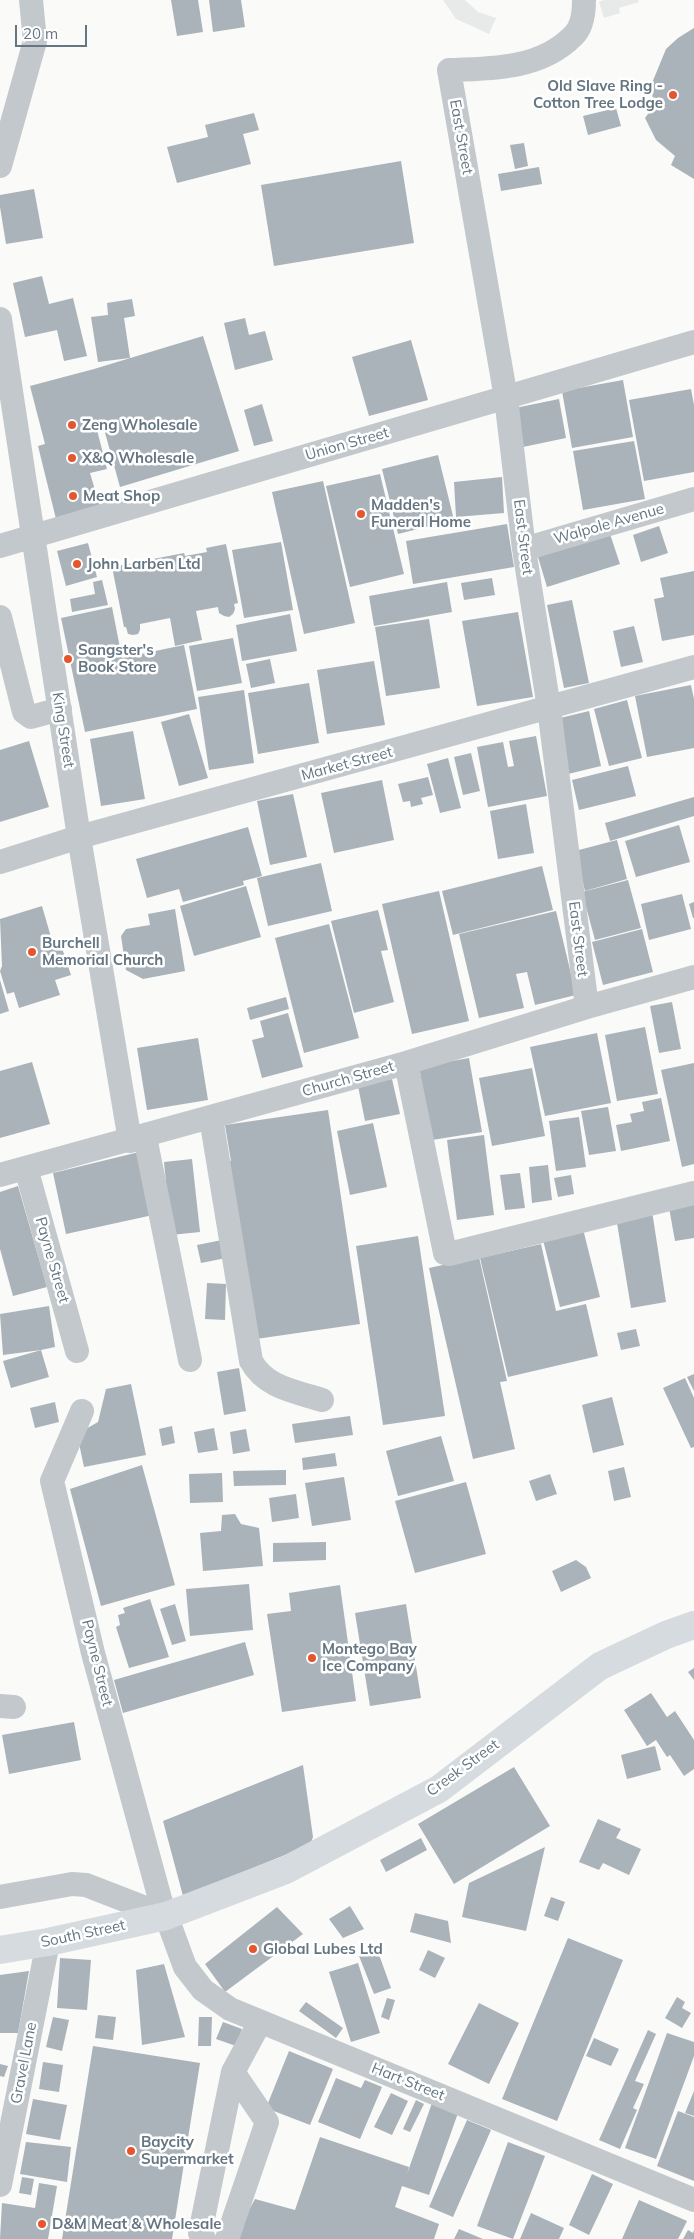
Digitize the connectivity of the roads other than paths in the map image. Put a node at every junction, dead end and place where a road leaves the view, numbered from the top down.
1 (31, 0) edge
2 (584, 0) edge
3 (0, 166) edge
4 (0, 319) edge
5 (694, 342) edge
6 (506, 398) junction
7 (694, 500) edge
8 (33, 535) junction
9 (0, 546) edge
10 (524, 550) junction
11 (0, 617) edge
12 (4, 651) edge
13 (694, 667) edge
14 (60, 708) junction
15 (549, 708) junction
16 (79, 837) junction
17 (0, 862) edge
18 (694, 977) edge
19 (587, 1007) junction
20 (406, 1063) junction
21 (212, 1118) junction
22 (137, 1139) junction
23 (26, 1168) junction
24 (0, 1175) edge
25 (694, 1193) edge
26 (77, 1351) dead end
27 (190, 1360) dead end
28 (322, 1400) dead end
29 (82, 1411) dead end
30 (694, 1625) edge
31 (0, 1897) edge
32 (166, 1916) junction
33 (48, 1942) junction
34 (0, 1950) edge
35 (260, 2022) junction
36 (233, 2072) junction
37 (0, 2185) edge
38 (694, 2200) edge
39 (204, 2239) edge
40 (227, 2239) edge

1 - 3 street
2 - 6 street, East Street
4 - 8 street, King Street
5 - 6 street, Union Street
6 - 8 street, Union Street
6 - 10 street, East Street
7 - 10 street, Walpole Avenue
8 - 9 street, Union Street
8 - 14 street, King Street
10 - 15 street, East Street
11 - 12 street
12 - 14 street
13 - 15 street, Market Street
14 - 16 street, King Street
15 - 16 street, Market Street
15 - 19 street, East Street
16 - 17 street, Market Street
16 - 22 street, King Street
18 - 19 street, Church Street
19 - 20 street, Church Street
20 - 21 street, Church Street
20 - 25 street
21 - 22 street, Church Street
21 - 28 street
22 - 23 street, Church Street
22 - 27 street, King Street
23 - 24 street, Church Street
23 - 26 street, Payne Street
29 - 32 street, Payne Street
30 - 32 main road, Creek Street
31 - 32 street
32 - 33 main road, South Street
32 - 35 street, Hart Street
33 - 34 main road, South Street
33 - 37 street, Gravel Lane
35 - 36 street
35 - 38 street, Hart Street
36 - 39 street
36 - 40 street

